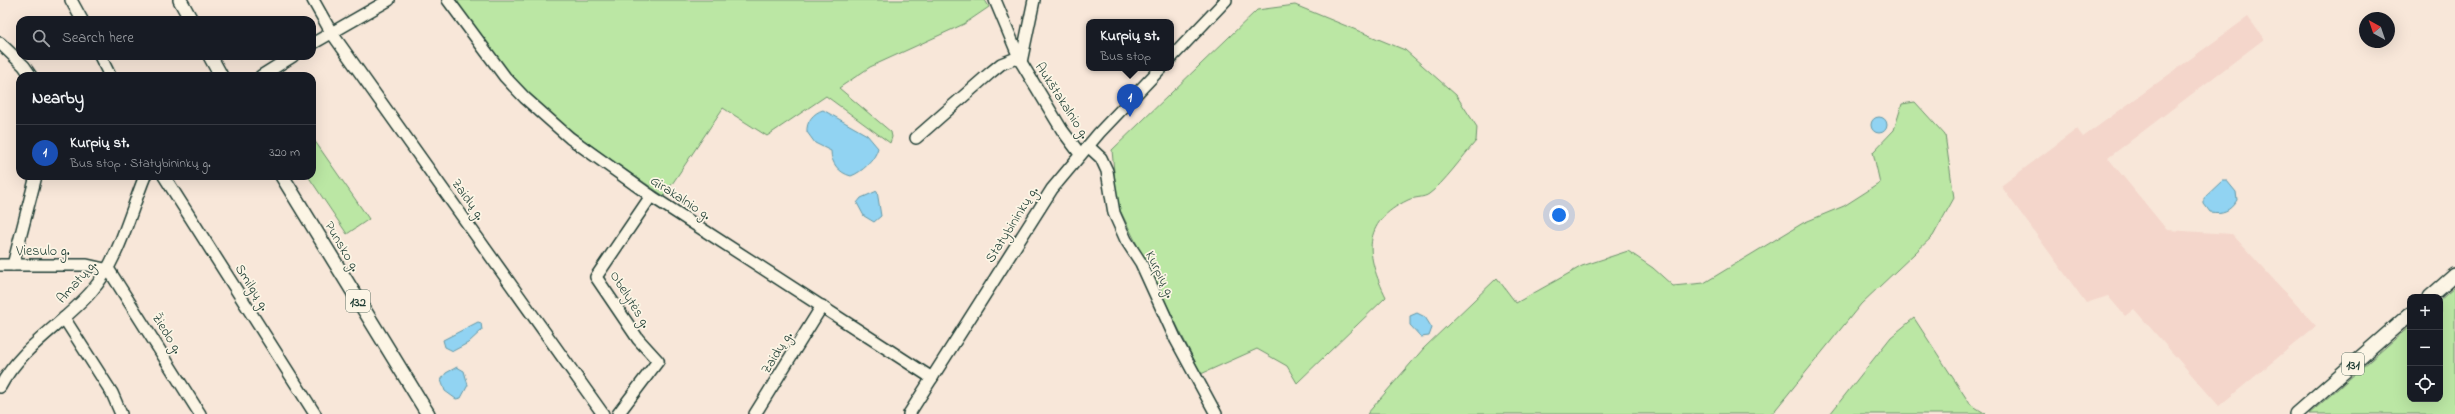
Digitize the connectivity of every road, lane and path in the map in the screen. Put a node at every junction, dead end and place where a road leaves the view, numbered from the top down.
1 (71, 0) edge
2 (180, 0) edge
3 (313, 0) edge
4 (389, 0) edge
5 (448, 0) edge
6 (995, 0) edge
7 (1034, 0) edge
8 (1226, 0) edge
9 (80, 16) edge
10 (189, 16) edge
11 (331, 32) junction
12 (316, 41) edge
13 (0, 42) edge
14 (1174, 55) edge
15 (16, 58) edge
16 (1020, 59) junction
17 (18, 60) edge
18 (102, 60) edge
19 (212, 60) edge
20 (287, 60) edge
21 (1158, 71) edge
22 (28, 72) edge
23 (108, 72) edge
24 (219, 72) edge
25 (267, 72) edge
26 (916, 138) dead end
27 (1084, 150) junction
28 (35, 180) edge
29 (143, 180) edge
30 (167, 180) edge
31 (284, 180) edge
32 (651, 196) junction
33 (0, 265) edge
34 (13, 265) junction
35 (108, 270) junction
36 (2455, 275) edge
37 (2433, 294) edge
38 (822, 306) junction
39 (2407, 317) edge
40 (64, 318) junction
41 (932, 378) junction
42 (0, 387) edge
43 (121, 414) edge
44 (200, 414) edge
45 (315, 414) edge
46 (428, 414) edge
47 (603, 414) edge
48 (618, 414) edge
49 (755, 414) edge
50 (909, 414) edge
51 (1216, 414) edge
52 (2296, 414) edge

1 - 9 street
2 - 10 main road
3 - 11 street, Zaidų g.
4 - 11 street
5 - 32 street, Girakalnio g.
6 - 16 street, Aukštakalnio g.
7 - 16 street, Aukštakalnio g.
8 - 14 street
11 - 12 street
11 - 47 street, Zaidų g.
13 - 15 street
16 - 26 street
16 - 27 street, Aukštakalnio g.
17 - 22 street
18 - 23 street
19 - 24 main road
20 - 25 street
21 - 27 street, Statybininkų g.
27 - 41 street, Statybininkų g.
27 - 51 street, Kurpių g.
28 - 34 street
29 - 35 street, Amatų g.
30 - 45 street, Smilgų g.
31 - 46 main road, Punsko g. / 132
32 - 38 street, Girakalnio g.
32 - 48 street, Obelytės g.
33 - 34 street, Viesulo g.
34 - 35 street, Viesulo g.
35 - 40 street, Amatų g.
35 - 44 street, Žiedo g.
36 - 37 main road
38 - 41 street, Girakalnio g.
38 - 49 street, Zaidų g.
39 - 52 main road, 131
40 - 42 street, Amatų g.
40 - 43 street
41 - 50 street, Statybininkų g.

